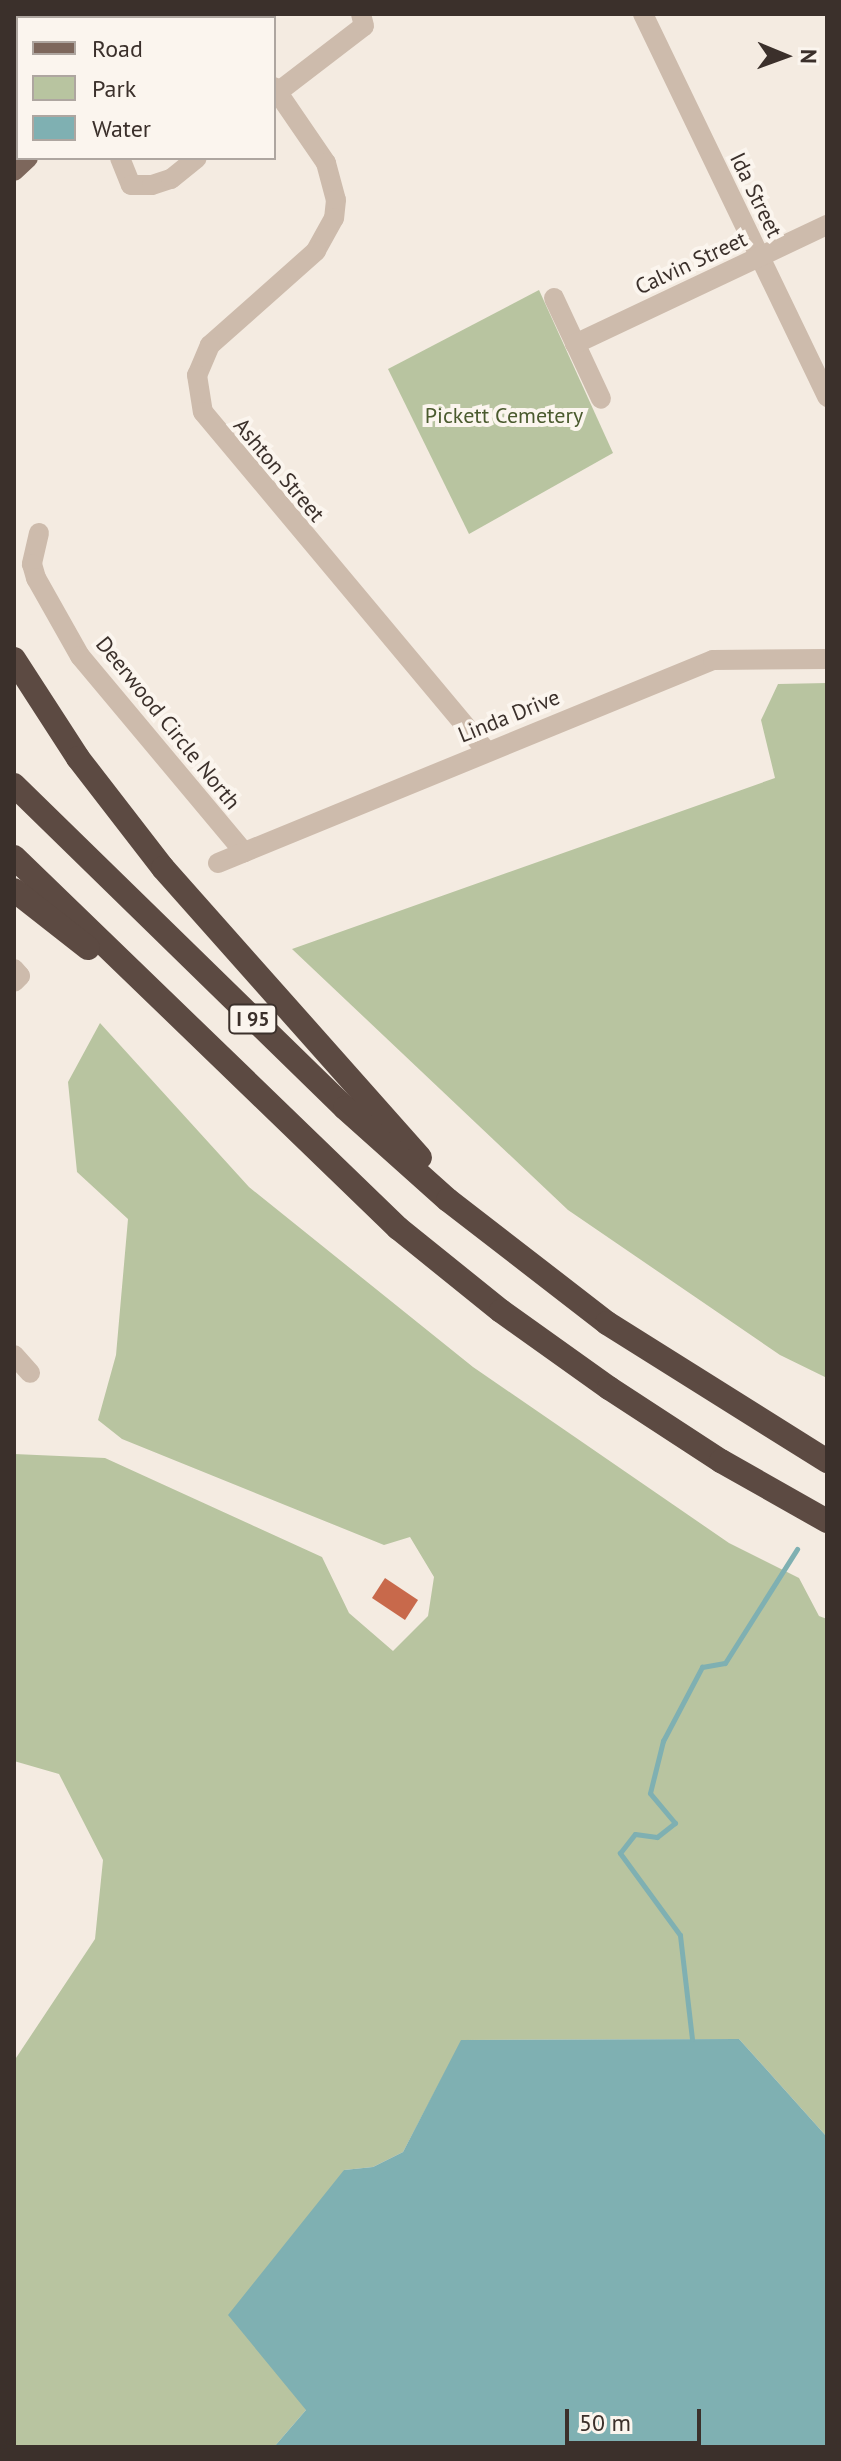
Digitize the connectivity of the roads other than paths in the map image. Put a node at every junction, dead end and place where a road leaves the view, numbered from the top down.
1 (361, 14) edge
2 (643, 14) edge
3 (276, 90) edge
4 (276, 92) edge
5 (121, 160) edge
6 (195, 160) edge
7 (827, 225) edge
8 (760, 257) junction
9 (554, 298) dead end
10 (575, 344) junction
11 (827, 397) edge
12 (601, 399) dead end
13 (39, 533) dead end
14 (14, 659) edge
15 (827, 659) edge
16 (486, 751) junction
17 (14, 785) edge
18 (244, 852) junction
19 (14, 857) edge
20 (218, 863) dead end
21 (14, 890) edge
22 (188, 1029) junction
23 (501, 1244) junction
24 (14, 1355) edge
25 (30, 1373) dead end
26 (827, 1461) edge
27 (827, 1521) edge

1 - 3 street
2 - 8 street, Ida Street
4 - 16 street, Ashton Street
5 - 6 street
7 - 8 street, Calvin Street
8 - 10 street, Calvin Street
8 - 11 street, Ida Street
9 - 10 street
10 - 12 street
13 - 18 street, Deerwood Circle North
14 - 23 highway
15 - 16 street, Linda Drive
16 - 18 street, Linda Drive
17 - 23 highway, I 95
18 - 20 street, Linda Drive
19 - 22 highway, I 95
21 - 22 highway
22 - 27 highway, I 95
23 - 26 highway, I 95
24 - 25 street

